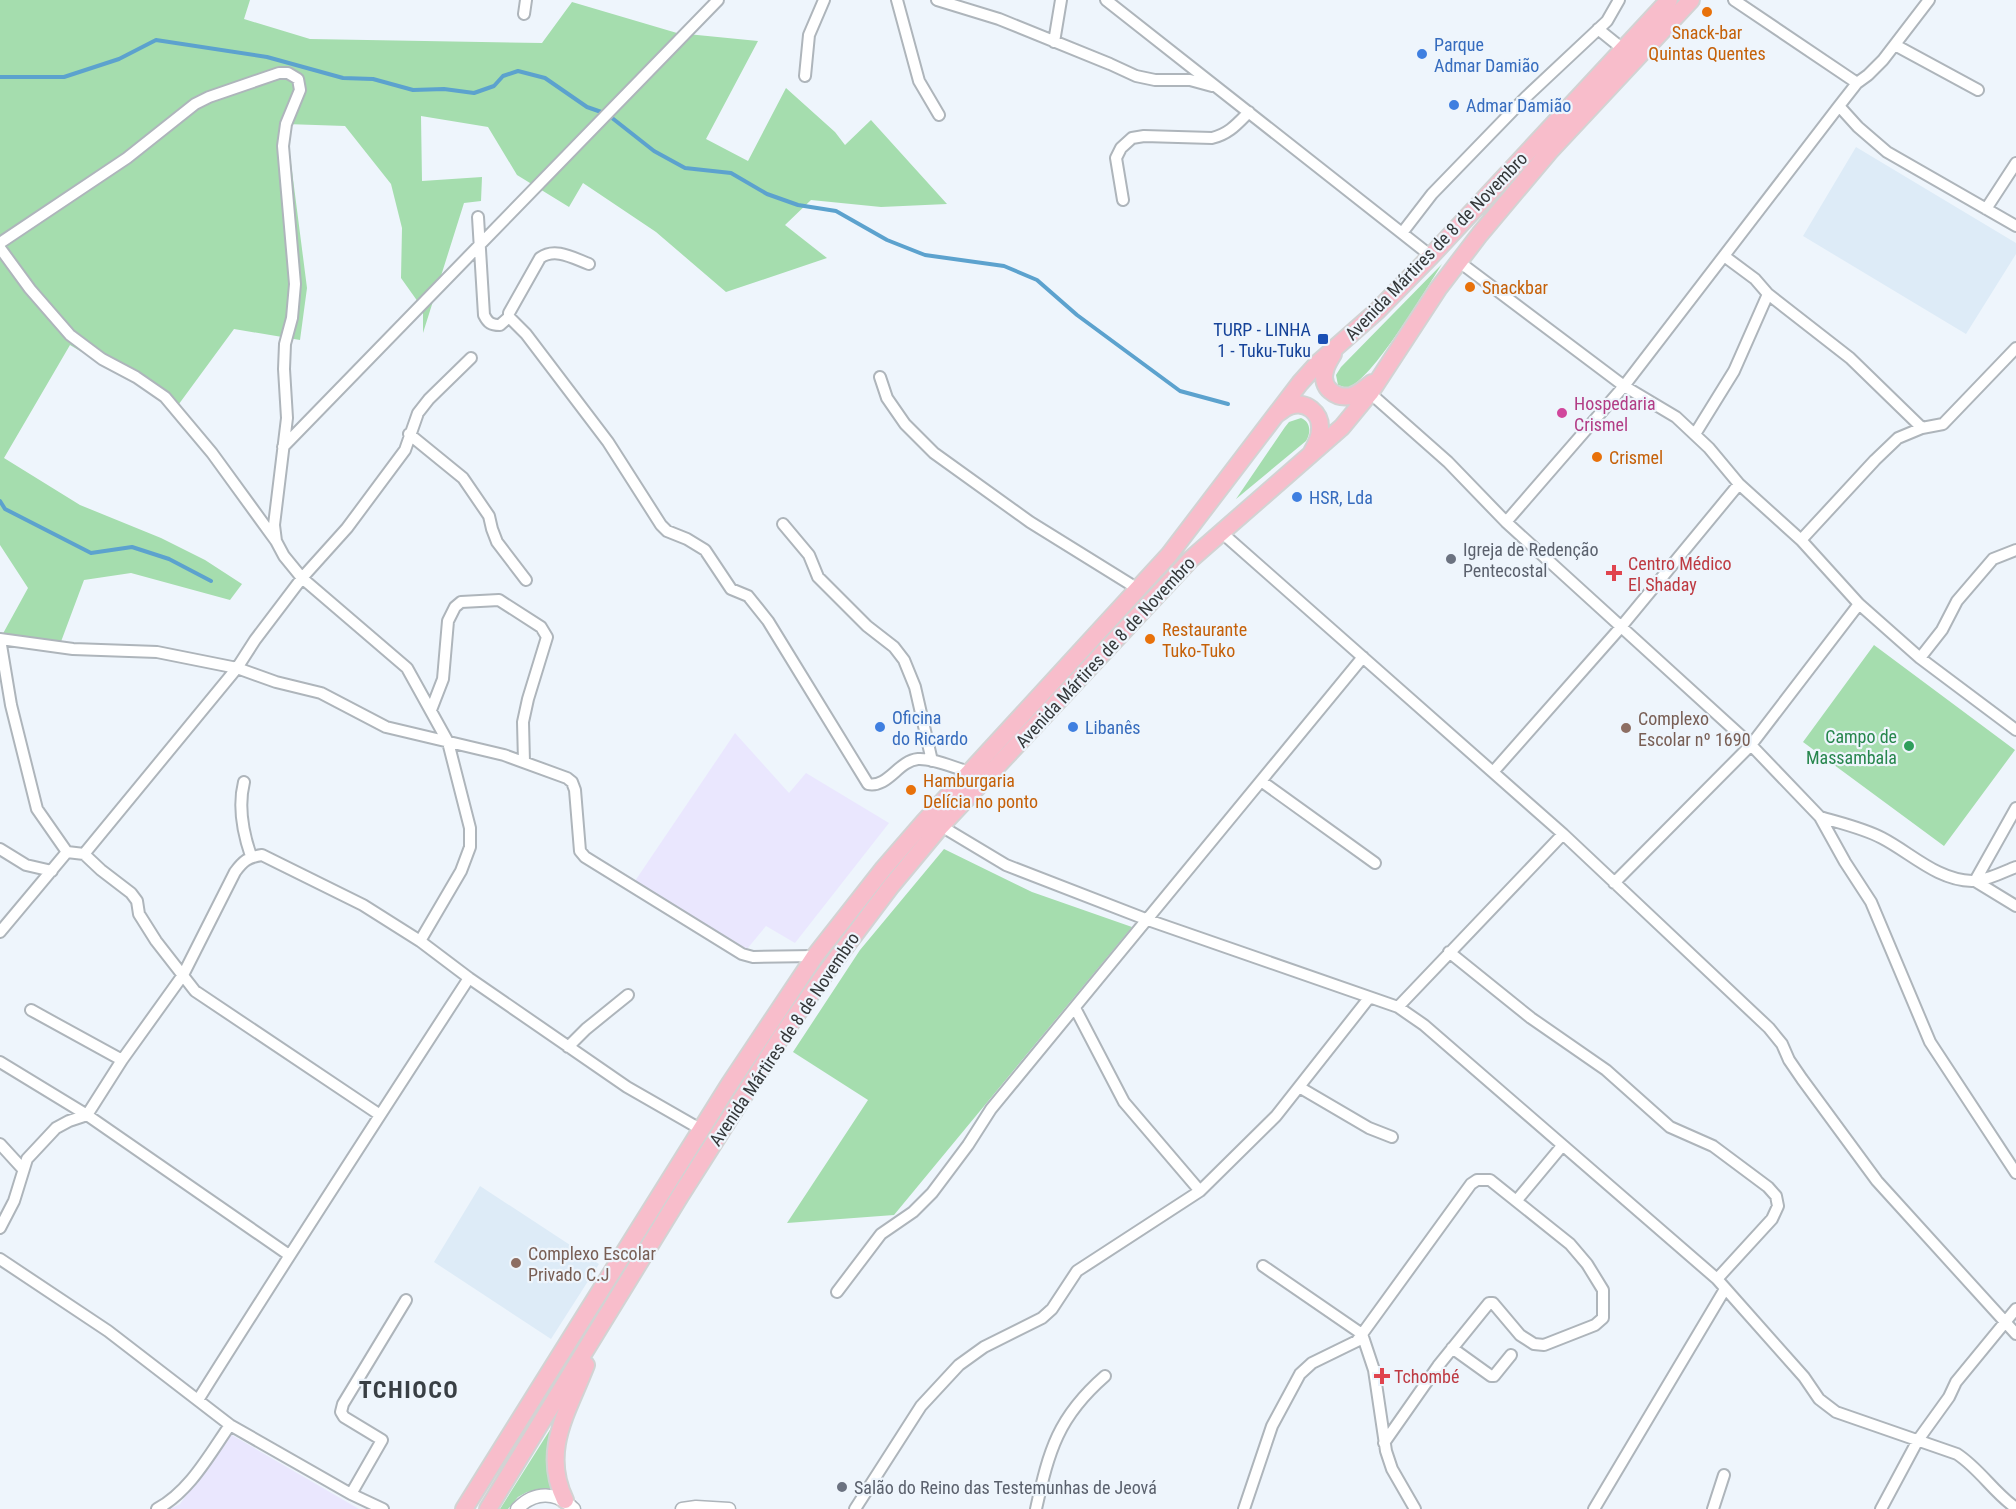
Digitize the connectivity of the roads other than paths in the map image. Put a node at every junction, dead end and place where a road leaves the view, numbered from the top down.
1 (526, 0) edge
2 (718, 0) edge
3 (824, 0) edge
4 (897, 0) edge
5 (937, 0) edge
6 (1061, 0) edge
7 (1106, 0) edge
8 (1618, 0) edge
9 (1669, 0) edge
10 (1691, 0) edge
11 (1734, 0) edge
12 (1929, 0) edge
13 (524, 14) dead end
14 (1598, 28) junction
15 (1054, 42) junction
16 (1894, 45) junction
17 (1624, 50) junction
18 (805, 76) dead end
19 (1857, 83) junction
20 (1218, 88) junction
21 (1978, 90) dead end
22 (1839, 106) junction
23 (1249, 112) junction
24 (939, 115) dead end
25 (2016, 163) edge
26 (1123, 200) dead end
27 (1986, 209) junction
28 (478, 218) dead end
29 (2016, 226) edge
30 (1402, 233) junction
31 (0, 243) edge
32 (479, 245) junction
33 (0, 248) edge
34 (1431, 256) junction
35 (1724, 256) junction
36 (1458, 261) junction
37 (589, 264) dead end
38 (1768, 294) junction
39 (509, 317) junction
40 (1336, 347) junction
41 (2016, 348) edge
42 (471, 358) dead end
43 (880, 376) dead end
44 (1381, 376) junction
45 (1624, 386) junction
46 (1370, 393) junction
47 (1274, 416) junction
48 (1922, 428) junction
49 (409, 434) junction
50 (1695, 434) junction
51 (283, 447) junction
52 (1308, 458) junction
53 (1739, 484) junction
54 (1506, 522) junction
55 (783, 524) dead end
56 (1221, 532) junction
57 (1801, 540) junction
58 (276, 542) junction
59 (2016, 550) edge
60 (302, 578) junction
61 (526, 580) dead end
62 (1138, 589) junction
63 (1859, 604) junction
64 (1621, 627) junction
65 (0, 639) edge
66 (1363, 657) junction
67 (1920, 658) junction
68 (237, 668) junction
69 (431, 710) junction
70 (2016, 730) edge
71 (448, 742) junction
72 (1751, 745) junction
73 (932, 761) junction
74 (524, 762) junction
75 (970, 772) junction
76 (1493, 772) junction
77 (1261, 781) junction
78 (244, 782) dead end
79 (2016, 808) edge
80 (1820, 816) junction
81 (941, 826) junction
82 (1563, 834) junction
83 (0, 849) edge
84 (67, 852) junction
85 (84, 854) junction
86 (252, 856) junction
87 (1375, 863) dead end
88 (2016, 867) edge
89 (52, 870) junction
90 (1975, 881) junction
91 (1614, 883) junction
92 (2016, 906) edge
93 (1148, 920) junction
94 (0, 932) edge
95 (420, 941) junction
96 (1449, 952) junction
97 (815, 956) junction
98 (183, 975) junction
99 (469, 978) junction
100 (628, 995) dead end
101 (1369, 998) junction
102 (1398, 1007) junction
103 (1075, 1008) junction
104 (31, 1010) dead end
105 (568, 1047) junction
106 (122, 1059) junction
107 (0, 1062) edge
108 (1299, 1087) junction
109 (87, 1115) junction
110 (381, 1115) junction
111 (702, 1130) junction
112 (1392, 1137) dead end
113 (0, 1144) edge
114 (1562, 1146) junction
115 (2014, 1166) edge
116 (22, 1168) junction
117 (1200, 1191) junction
118 (1517, 1200) junction
119 (0, 1228) edge
120 (289, 1255) junction
121 (0, 1259) edge
122 (1263, 1266) dead end
123 (1717, 1280) junction
124 (1725, 1288) junction
125 (837, 1292) dead end
126 (406, 1300) dead end
127 (2016, 1309) edge
128 (2005, 1321) junction
129 (601, 1325) junction
130 (1362, 1334) junction
131 (2016, 1334) edge
132 (1452, 1348) junction
133 (1511, 1355) dead end
134 (1105, 1376) dead end
135 (198, 1400) junction
136 (230, 1425) junction
137 (1918, 1440) junction
138 (1384, 1443) junction
139 (1724, 1475) dead end
140 (351, 1494) junction
141 (570, 1505) edge
142 (2016, 1508) edge
143 (158, 1509) edge
144 (383, 1509) edge
145 (464, 1509) edge
146 (488, 1509) edge
147 (517, 1509) edge
148 (681, 1509) edge
149 (729, 1509) edge
150 (855, 1509) edge
151 (1036, 1509) edge
152 (1244, 1509) edge
153 (1415, 1509) edge
154 (1594, 1509) edge
155 (1713, 1509) edge
156 (1881, 1509) edge

1 - 13 street
2 - 32 street
3 - 18 street
4 - 24 street
5 - 15 street
6 - 15 street
7 - 20 street
8 - 14 street
9 - 17 main road, Avenida Mártires de 8 de Novembro
10 - 36 main road, Avenida Mártires de 8 de Novembro
11 - 19 street
12 - 16 street
14 - 17 street
14 - 30 street
15 - 20 street
16 - 19 street
16 - 21 street
17 - 34 main road, Avenida Mártires de 8 de Novembro
19 - 22 street
20 - 23 street
22 - 27 street
22 - 35 street
23 - 26 street
23 - 30 street
25 - 27 street
27 - 29 street
28 - 32 street
30 - 34 street
31 - 51 street
32 - 39 street
32 - 51 street
33 - 58 street
34 - 40 main road, Avenida Mártires de 8 de Novembro
35 - 38 street
35 - 45 street
36 - 44 main road, Avenida Mártires de 8 de Novembro
36 - 45 street
37 - 39 street
38 - 48 street
38 - 50 street
39 - 73 street
40 - 44 main road
40 - 47 main road, Avenida Mártires de 8 de Novembro
41 - 48 street
42 - 49 street
43 - 62 street
44 - 46 main road, Avenida Mártires de 8 de Novembro
45 - 50 street
45 - 54 street
46 - 52 main road, Avenida Mártires de 8 de Novembro
46 - 54 street
47 - 52 main road
47 - 62 main road, Avenida Mártires de 8 de Novembro
48 - 57 street
49 - 60 street
49 - 61 street
50 - 53 street
51 - 58 street
52 - 56 main road, Avenida Mártires de 8 de Novembro
53 - 57 street
53 - 64 street
54 - 64 street
55 - 73 street
56 - 66 street
56 - 81 main road, Avenida Mártires de 8 de Novembro
57 - 63 street
58 - 60 street
59 - 67 street
60 - 68 street
60 - 69 street
62 - 75 main road, Avenida Mártires de 8 de Novembro
63 - 67 street
63 - 72 street
64 - 72 street
64 - 76 street
65 - 68 street
65 - 84 street
66 - 76 street
66 - 77 street
67 - 70 street
68 - 71 street
68 - 85 street
69 - 71 street
69 - 74 street
71 - 74 street
71 - 95 street
72 - 80 street
72 - 91 street
73 - 75 street
74 - 97 street
75 - 97 main road, Avenida Mártires de 8 de Novembro
76 - 82 street
77 - 87 street
77 - 93 street
78 - 86 street
79 - 90 street
80 - 90 street
80 - 115 street
81 - 93 street
81 - 129 main road, Avenida Mártires de 8 de Novembro
82 - 91 street
82 - 96 street
83 - 89 street
84 - 85 street
84 - 89 street
85 - 98 street
86 - 95 street
86 - 98 street
88 - 90 street
89 - 94 street
90 - 92 street
91 - 128 street
93 - 101 street
93 - 103 street
95 - 99 street
96 - 102 street
96 - 123 street
97 - 111 main road, Avenida Mártires de 8 de Novembro
98 - 106 street
98 - 110 street
99 - 105 street
99 - 110 street
100 - 105 street
101 - 102 street
101 - 108 street
102 - 114 street
103 - 117 street
103 - 125 street
104 - 106 street
105 - 111 street
106 - 109 street
107 - 109 street
108 - 112 street
108 - 117 street
109 - 116 street
109 - 120 street
110 - 120 street
111 - 145 main road, Avenida Mártires de 8 de Novembro
113 - 116 street
114 - 118 street
114 - 123 street
116 - 119 street
117 - 150 street
118 - 130 street
118 - 132 street
120 - 135 street
121 - 135 street
122 - 130 street
123 - 124 street
124 - 137 street
124 - 154 street
126 - 140 street
127 - 128 street
128 - 131 street
128 - 137 street
129 - 141 main road
129 - 146 main road, Avenida Mártires de 8 de Novembro
130 - 138 street
130 - 152 street
132 - 133 street
132 - 138 street
134 - 151 street
135 - 136 street
136 - 140 street
136 - 143 street
137 - 142 street
137 - 156 street
138 - 153 street
139 - 155 street
140 - 144 street
141 - 147 street
148 - 149 street

